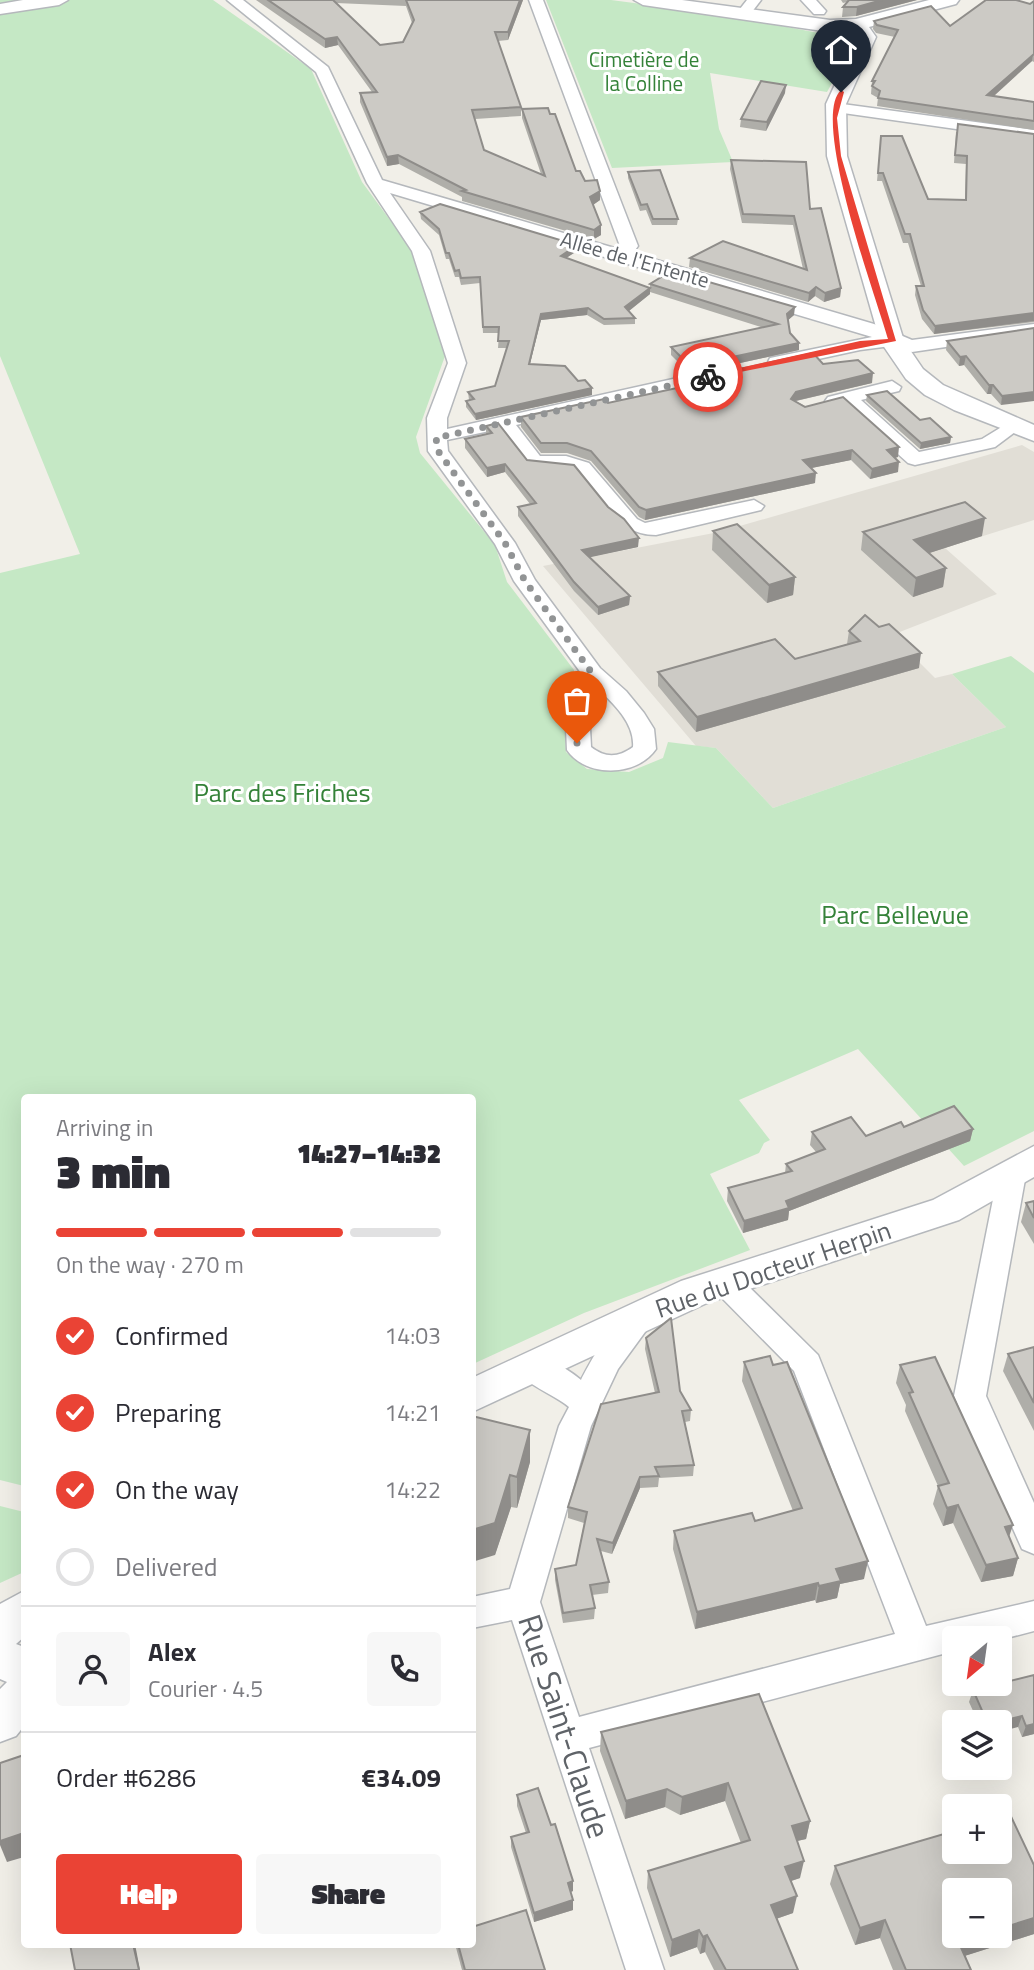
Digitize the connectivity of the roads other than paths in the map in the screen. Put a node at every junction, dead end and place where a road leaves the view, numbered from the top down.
1 (59, 0) edge
2 (234, 0) edge
3 (536, 0) edge
4 (643, 0) edge
5 (950, 0) edge
6 (748, 7) edge
7 (0, 9) edge
8 (857, 25) junction
9 (835, 108) junction
10 (1034, 135) edge
11 (375, 183) junction
12 (622, 256) junction
13 (1034, 329) edge
14 (892, 341) junction
15 (892, 387) dead end
16 (847, 398) junction
17 (814, 406) edge
18 (504, 423) junction
19 (1024, 430) edge
20 (436, 438) junction
21 (754, 506) dead end
22 (592, 673) dead end
23 (1023, 1167) edge
24 (724, 1281) junction
25 (642, 1315) junction
26 (531, 1368) junction
27 (476, 1394) edge
28 (585, 1402) junction
29 (1034, 1539) edge
30 (523, 1602) junction
31 (476, 1612) edge
32 (21, 1614) edge
33 (1034, 1616) edge
34 (0, 1631) edge
35 (916, 1644) junction
36 (0, 1659) edge
37 (21, 1667) edge
38 (21, 1698) edge
39 (0, 1721) edge
40 (570, 1736) junction
41 (645, 1970) edge

1 - 7 street
2 - 11 street
3 - 12 street
4 - 6 street
5 - 8 street
6 - 8 street
8 - 9 street
9 - 10 street
9 - 14 street
11 - 12 street, Allée de l'Entente
11 - 20 street
12 - 14 street, Allée de l'Entente
13 - 14 street
14 - 18 street
14 - 19 street
15 - 16 street
16 - 17 street
16 - 19 street
18 - 20 street
18 - 21 street
20 - 22 street
23 - 24 street, Rue du Docteur Herpin
23 - 29 street
24 - 25 street, Rue du Docteur Herpin
24 - 35 street
25 - 26 street, Rue du Docteur Herpin
25 - 28 street, Rue Saint-Claude
26 - 27 street, Rue du Docteur Herpin
26 - 28 street
28 - 30 street, Rue Saint-Claude
30 - 31 street
30 - 40 street, Rue Saint-Claude
32 - 34 street
33 - 35 street
35 - 40 street
36 - 37 street
38 - 39 street
40 - 41 street, Rue Saint-Claude

